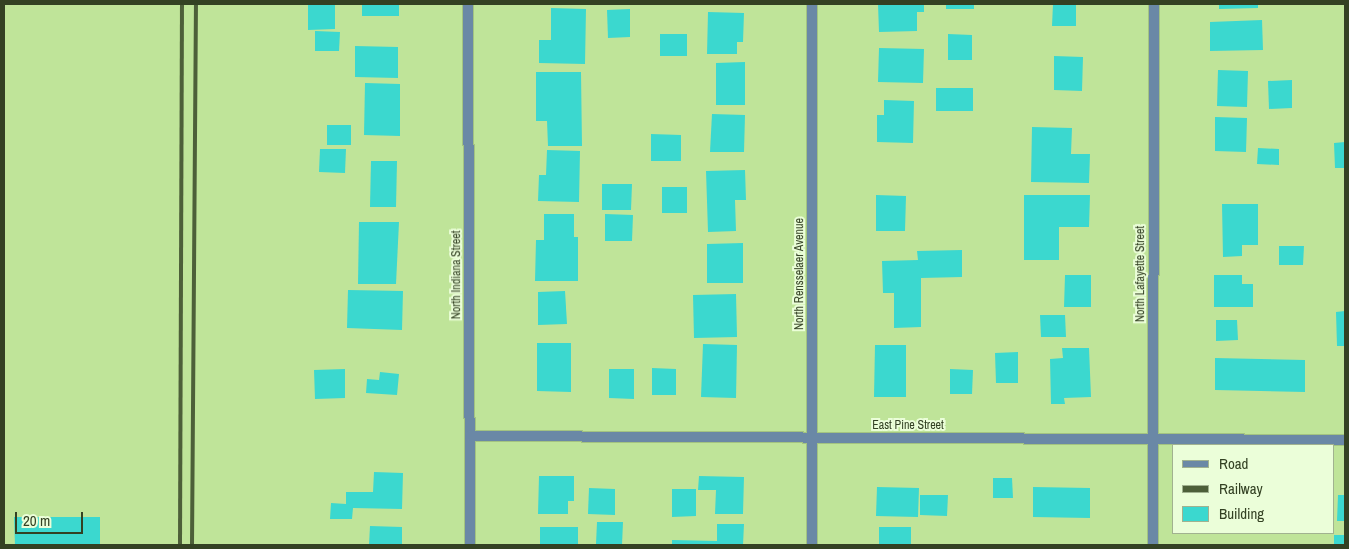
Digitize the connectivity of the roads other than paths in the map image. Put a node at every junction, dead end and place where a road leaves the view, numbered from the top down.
1 (468, 4) edge
2 (812, 4) edge
3 (1154, 4) edge
4 (470, 436) junction
5 (812, 437) junction
6 (1153, 440) junction
7 (1345, 440) edge
8 (470, 545) edge
9 (812, 545) edge
10 (1153, 545) edge

1 - 4 street, North Indiana Street
2 - 5 street, North Rensselaer Avenue
3 - 6 street, North Lafayette Street
4 - 5 street, East Pine Street
4 - 8 street, North Indiana Street
5 - 6 street, East Pine Street
5 - 9 street, North Rensselaer Avenue
6 - 7 street, East Pine Street
6 - 10 street, North Lafayette Street

